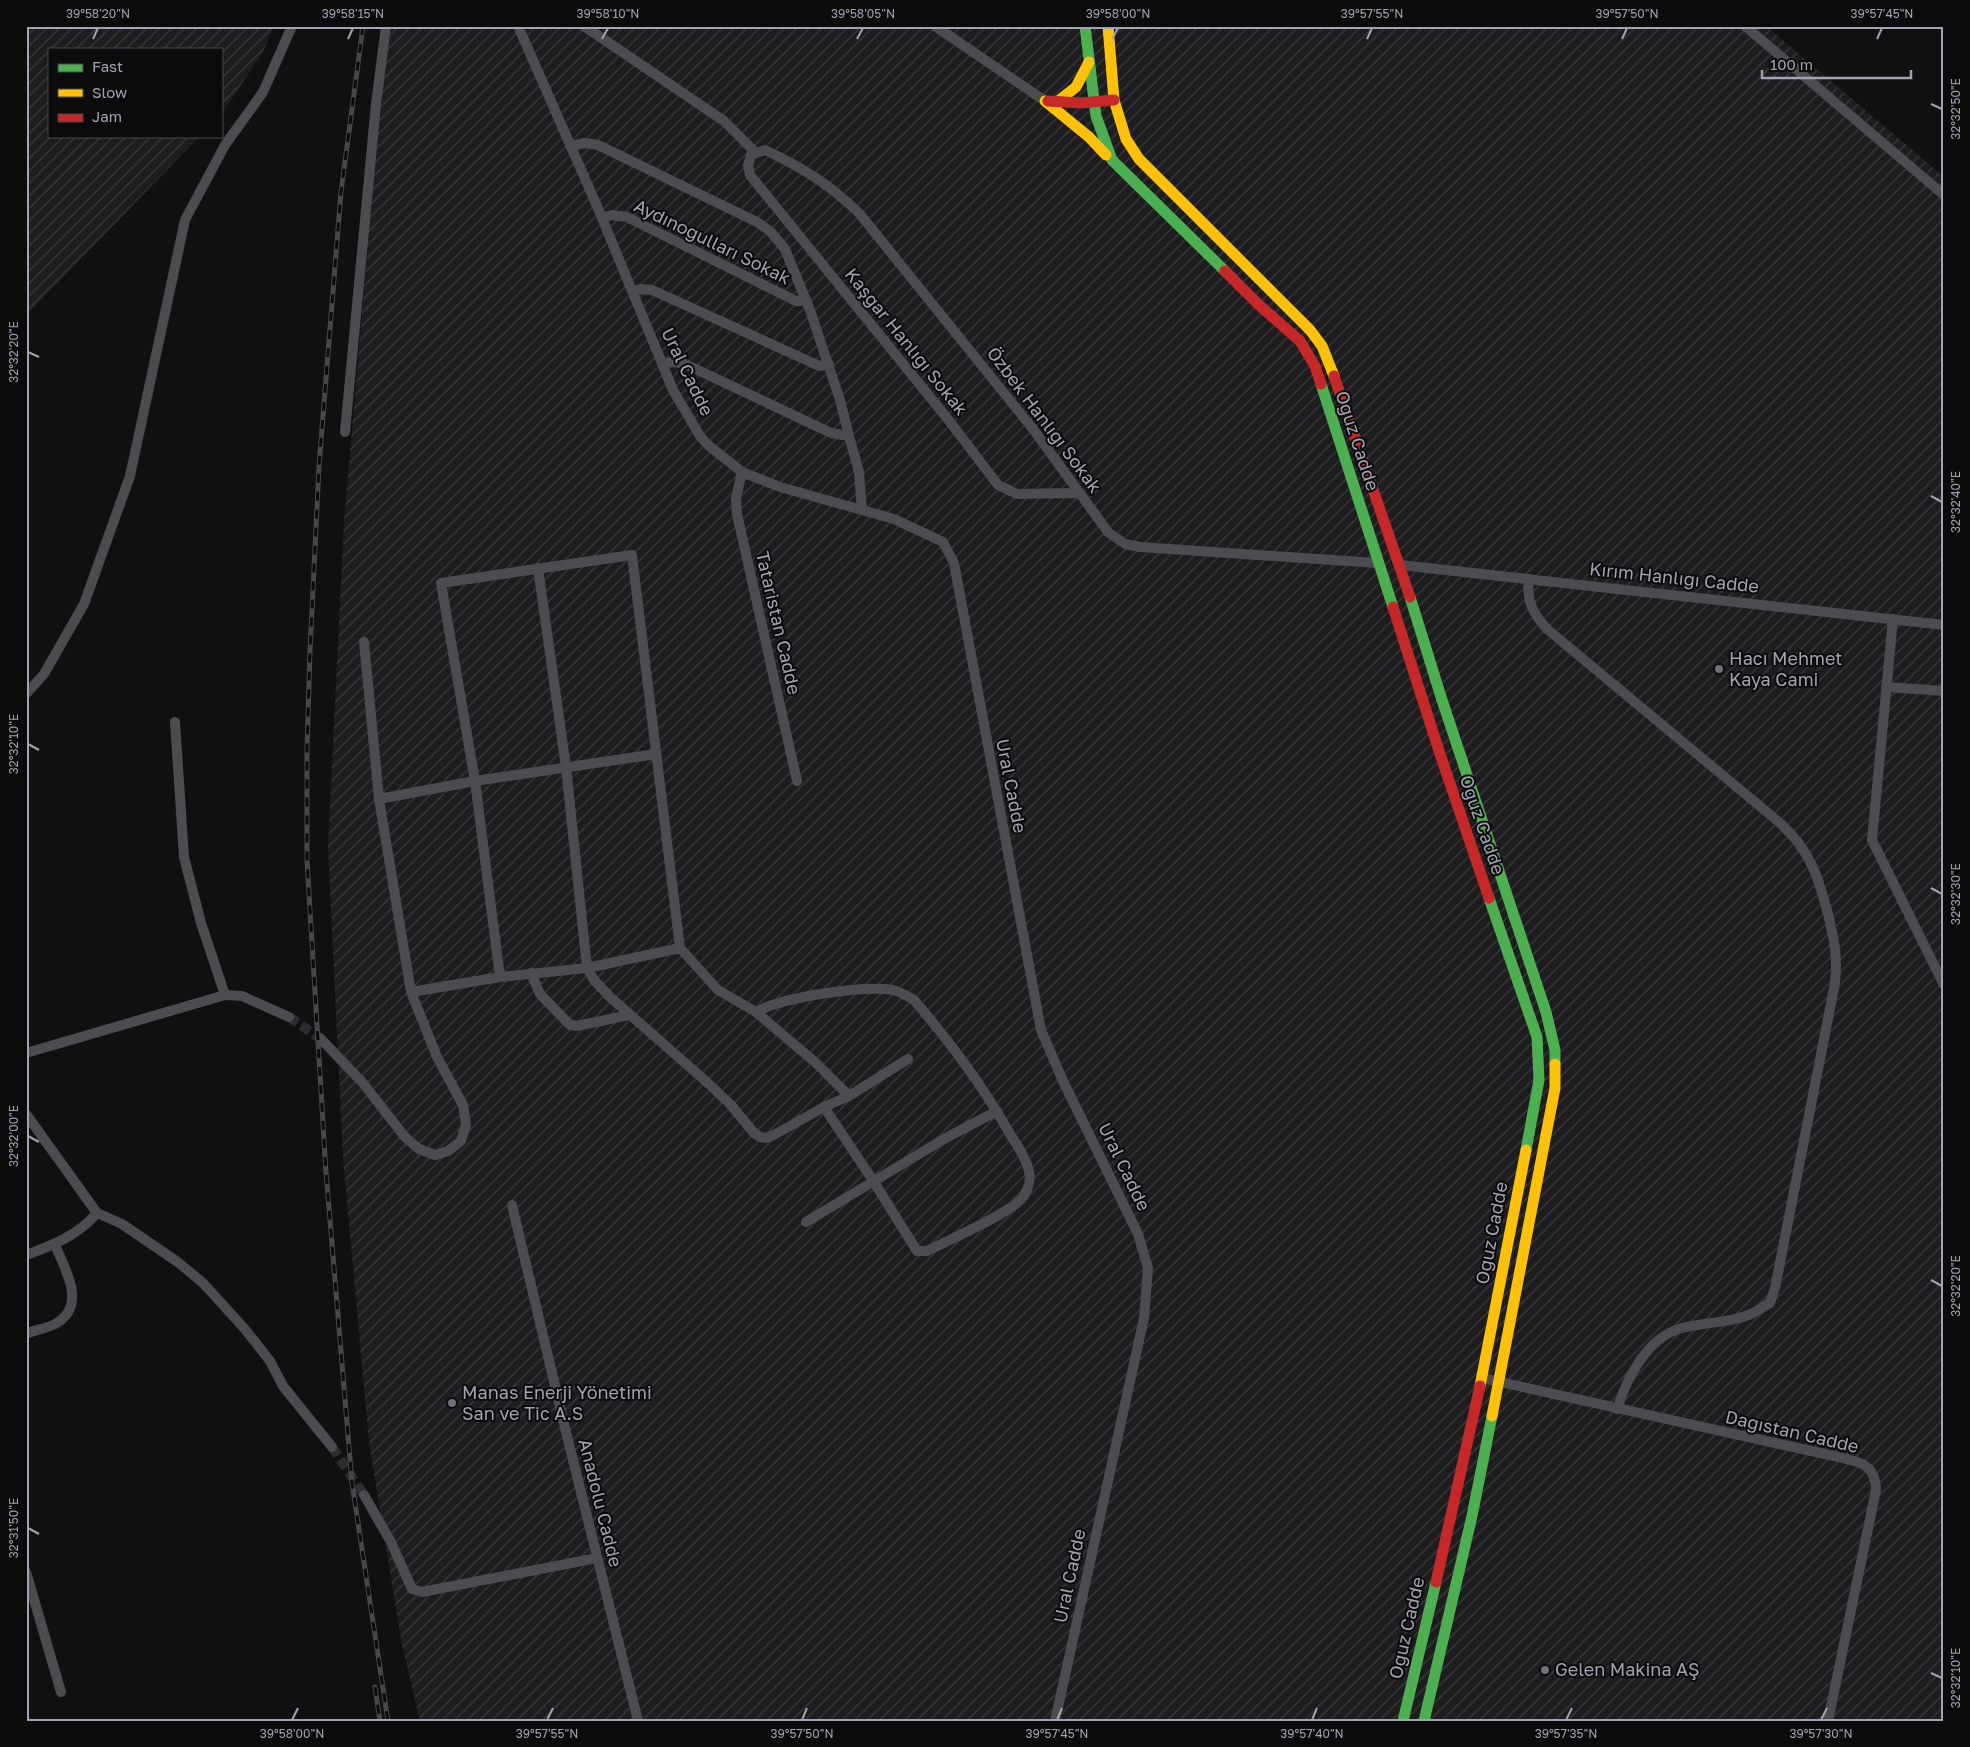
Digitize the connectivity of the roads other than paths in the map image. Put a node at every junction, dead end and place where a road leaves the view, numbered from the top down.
1 (292, 26) edge
2 (386, 26) edge
3 (518, 26) edge
4 (584, 26) edge
5 (935, 26) edge
6 (1085, 26) edge
7 (1108, 26) edge
8 (1745, 26) edge
9 (1089, 62) junction
10 (1114, 100) junction
11 (1051, 102) junction
12 (1094, 103) junction
13 (571, 146) junction
14 (755, 152) junction
15 (1112, 160) junction
16 (1944, 195) edge
17 (602, 218) junction
18 (633, 292) junction
19 (807, 301) junction
20 (662, 363) junction
21 (829, 364) junction
22 (345, 432) dead end
23 (850, 436) junction
24 (742, 472) junction
25 (1080, 494) junction
26 (862, 510) junction
27 (1377, 563) junction
28 (1400, 565) junction
29 (538, 568) junction
30 (1529, 579) junction
31 (1893, 619) junction
32 (1944, 625) edge
33 (364, 642) dead end
34 (1886, 687) junction
35 (1944, 691) edge
36 (26, 694) edge
37 (175, 722) dead end
38 (656, 754) junction
39 (566, 767) junction
40 (475, 781) junction
41 (797, 781) dead end
42 (379, 799) junction
43 (680, 948) junction
44 (587, 968) junction
45 (531, 973) junction
46 (500, 977) junction
47 (1944, 985) edge
48 (411, 992) junction
49 (225, 995) junction
50 (756, 1012) junction
51 (629, 1015) junction
52 (289, 1017) tunnel mouth
53 (320, 1038) tunnel mouth
54 (26, 1053) edge
55 (908, 1059) dead end
56 (849, 1096) junction
57 (824, 1107) junction
58 (997, 1111) junction
59 (26, 1114) edge
60 (874, 1182) junction
61 (512, 1205) dead end
62 (97, 1212) junction
63 (806, 1222) dead end
64 (54, 1245) junction
65 (26, 1255) edge
66 (26, 1334) edge
67 (1482, 1378) junction
68 (1499, 1382) junction
69 (1617, 1409) junction
70 (332, 1447) tunnel mouth
71 (364, 1495) tunnel mouth
72 (597, 1558) junction
73 (26, 1572) edge
74 (61, 1692) dead end
75 (638, 1721) edge
76 (1055, 1721) edge
77 (1403, 1721) edge
78 (1424, 1721) edge
79 (1828, 1721) edge

1 - 36 street
2 - 22 street
3 - 13 street, Ural Cadde
4 - 14 street
5 - 11 street
6 - 9 street, Oğuz Cadde
7 - 10 street, Oğuz Cadde
8 - 16 street
9 - 11 street
9 - 12 street, Oğuz Cadde
10 - 12 street
10 - 28 street, Oğuz Cadde
11 - 12 street
11 - 15 street
12 - 15 street, Oğuz Cadde
13 - 17 street, Ural Cadde
13 - 19 street
14 - 25 street, Özbek Hanlığı Sokak
14 - 25 street, Kaşgar Hanlığı Sokak
15 - 27 street, Oğuz Cadde
17 - 18 street, Ural Cadde
17 - 19 street, Aydınoğulları Sokak
18 - 20 street, Ural Cadde
18 - 21 street
19 - 21 street
20 - 23 street
20 - 24 street, Ural Cadde
21 - 23 street
23 - 26 street
24 - 26 street, Ural Cadde
24 - 41 street, Tataristan Cadde
25 - 27 street, Özbek Hanlığı Sokak
26 - 76 street, Ural Cadde
27 - 28 street
27 - 67 street, Oğuz Cadde
28 - 30 street, Kırım Hanlığı Cadde
28 - 68 street, Oğuz Cadde
29 - 38 street
29 - 39 street
29 - 40 street
30 - 31 street, Kırım Hanlığı Cadde
30 - 69 street
31 - 32 street, Kırım Hanlığı Cadde
31 - 34 street
33 - 42 street
34 - 35 street
34 - 47 street
37 - 49 street
38 - 39 street
38 - 43 street
39 - 40 street
39 - 44 street
40 - 42 street
40 - 46 street
42 - 48 street
43 - 44 street
43 - 50 street
44 - 45 street
44 - 51 street
45 - 46 street
45 - 51 street
46 - 48 street
48 - 53 street
49 - 52 street
49 - 54 street
50 - 56 street
50 - 58 street
51 - 57 street
55 - 56 street
56 - 57 street
57 - 60 street
58 - 60 street
58 - 60 street
59 - 62 street
60 - 63 street
61 - 72 street, Anadolu Cadde
62 - 64 street
62 - 70 street
64 - 65 street
64 - 66 street
67 - 68 street, Dağıstan Cadde
67 - 77 street, Oğuz Cadde
68 - 69 street, Dağıstan Cadde
68 - 78 street, Oğuz Cadde
69 - 79 street, Dağıstan Cadde
71 - 72 street
72 - 75 street, Anadolu Cadde
73 - 74 street

